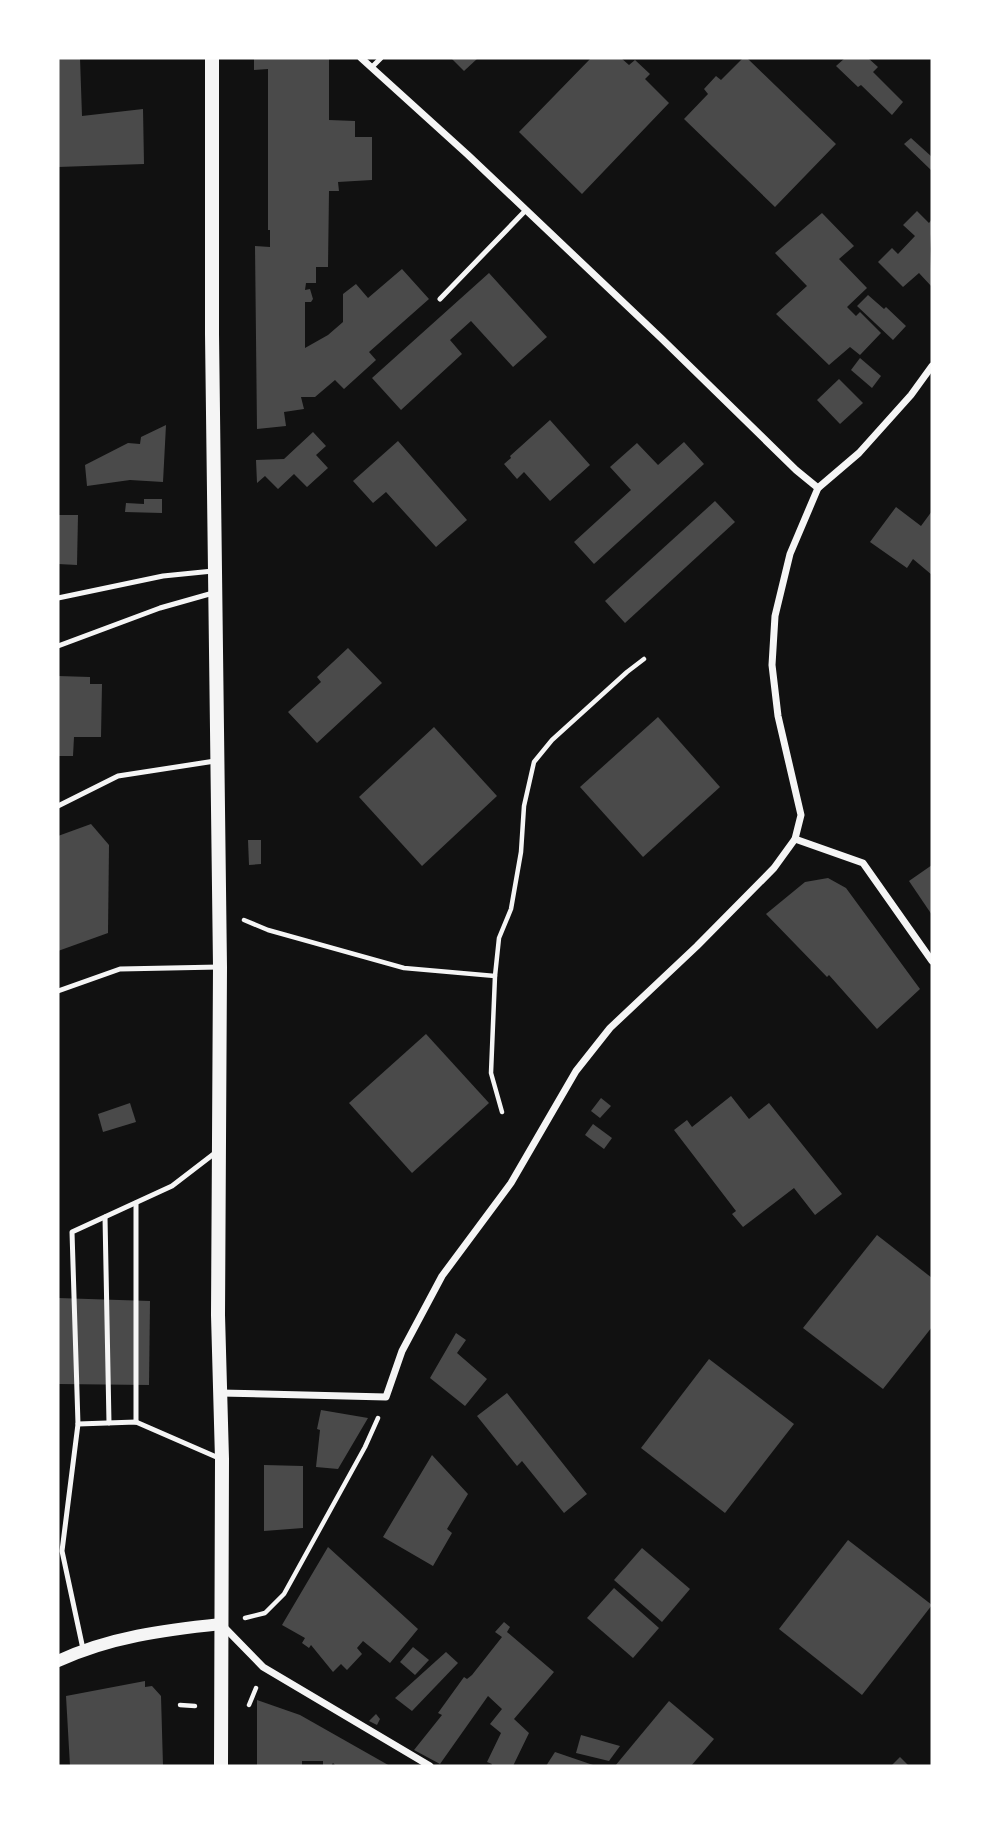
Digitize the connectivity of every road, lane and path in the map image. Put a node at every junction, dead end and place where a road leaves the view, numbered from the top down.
1 (212, 58) edge
2 (361, 58) edge
3 (381, 58) edge
4 (372, 67) junction
5 (525, 211) junction
6 (440, 299) dead end
7 (932, 366) edge
8 (818, 488) junction
9 (216, 570) junction
10 (216, 592) junction
11 (58, 598) edge
12 (58, 646) edge
13 (644, 659) dead end
14 (219, 761) junction
15 (58, 806) edge
16 (794, 839) junction
17 (234, 915) dead end
18 (932, 961) edge
19 (220, 967) junction
20 (495, 976) junction
21 (58, 991) edge
22 (502, 1112) dead end
23 (217, 1150) junction
24 (135, 1203) junction
25 (105, 1217) junction
26 (219, 1393) junction
27 (386, 1397) junction
28 (136, 1422) junction
29 (109, 1423) junction
30 (78, 1424) junction
31 (222, 1459) junction
32 (220, 1624) junction
33 (83, 1650) junction
34 (58, 1661) edge
35 (221, 1766) edge
36 (429, 1766) edge

1 - 9 main road
2 - 4 street
3 - 4 lane
4 - 5 street
5 - 6 lane
5 - 8 street
7 - 8 street
8 - 16 street
9 - 10 main road
9 - 11 lane
10 - 12 lane
10 - 14 main road
13 - 20 path
14 - 15 lane
14 - 19 main road
16 - 18 street
16 - 27 street
17 - 20 path
19 - 21 lane
19 - 23 main road
20 - 22 path
23 - 24 lane
23 - 26 main road
24 - 25 lane
24 - 28 lane
25 - 29 lane
25 - 30 lane
26 - 27 street
26 - 31 main road
27 - 32 path
28 - 29 lane
28 - 31 lane
29 - 30 lane
30 - 33 lane
31 - 32 main road
32 - 33 street
32 - 35 main road
32 - 36 street
33 - 34 street

